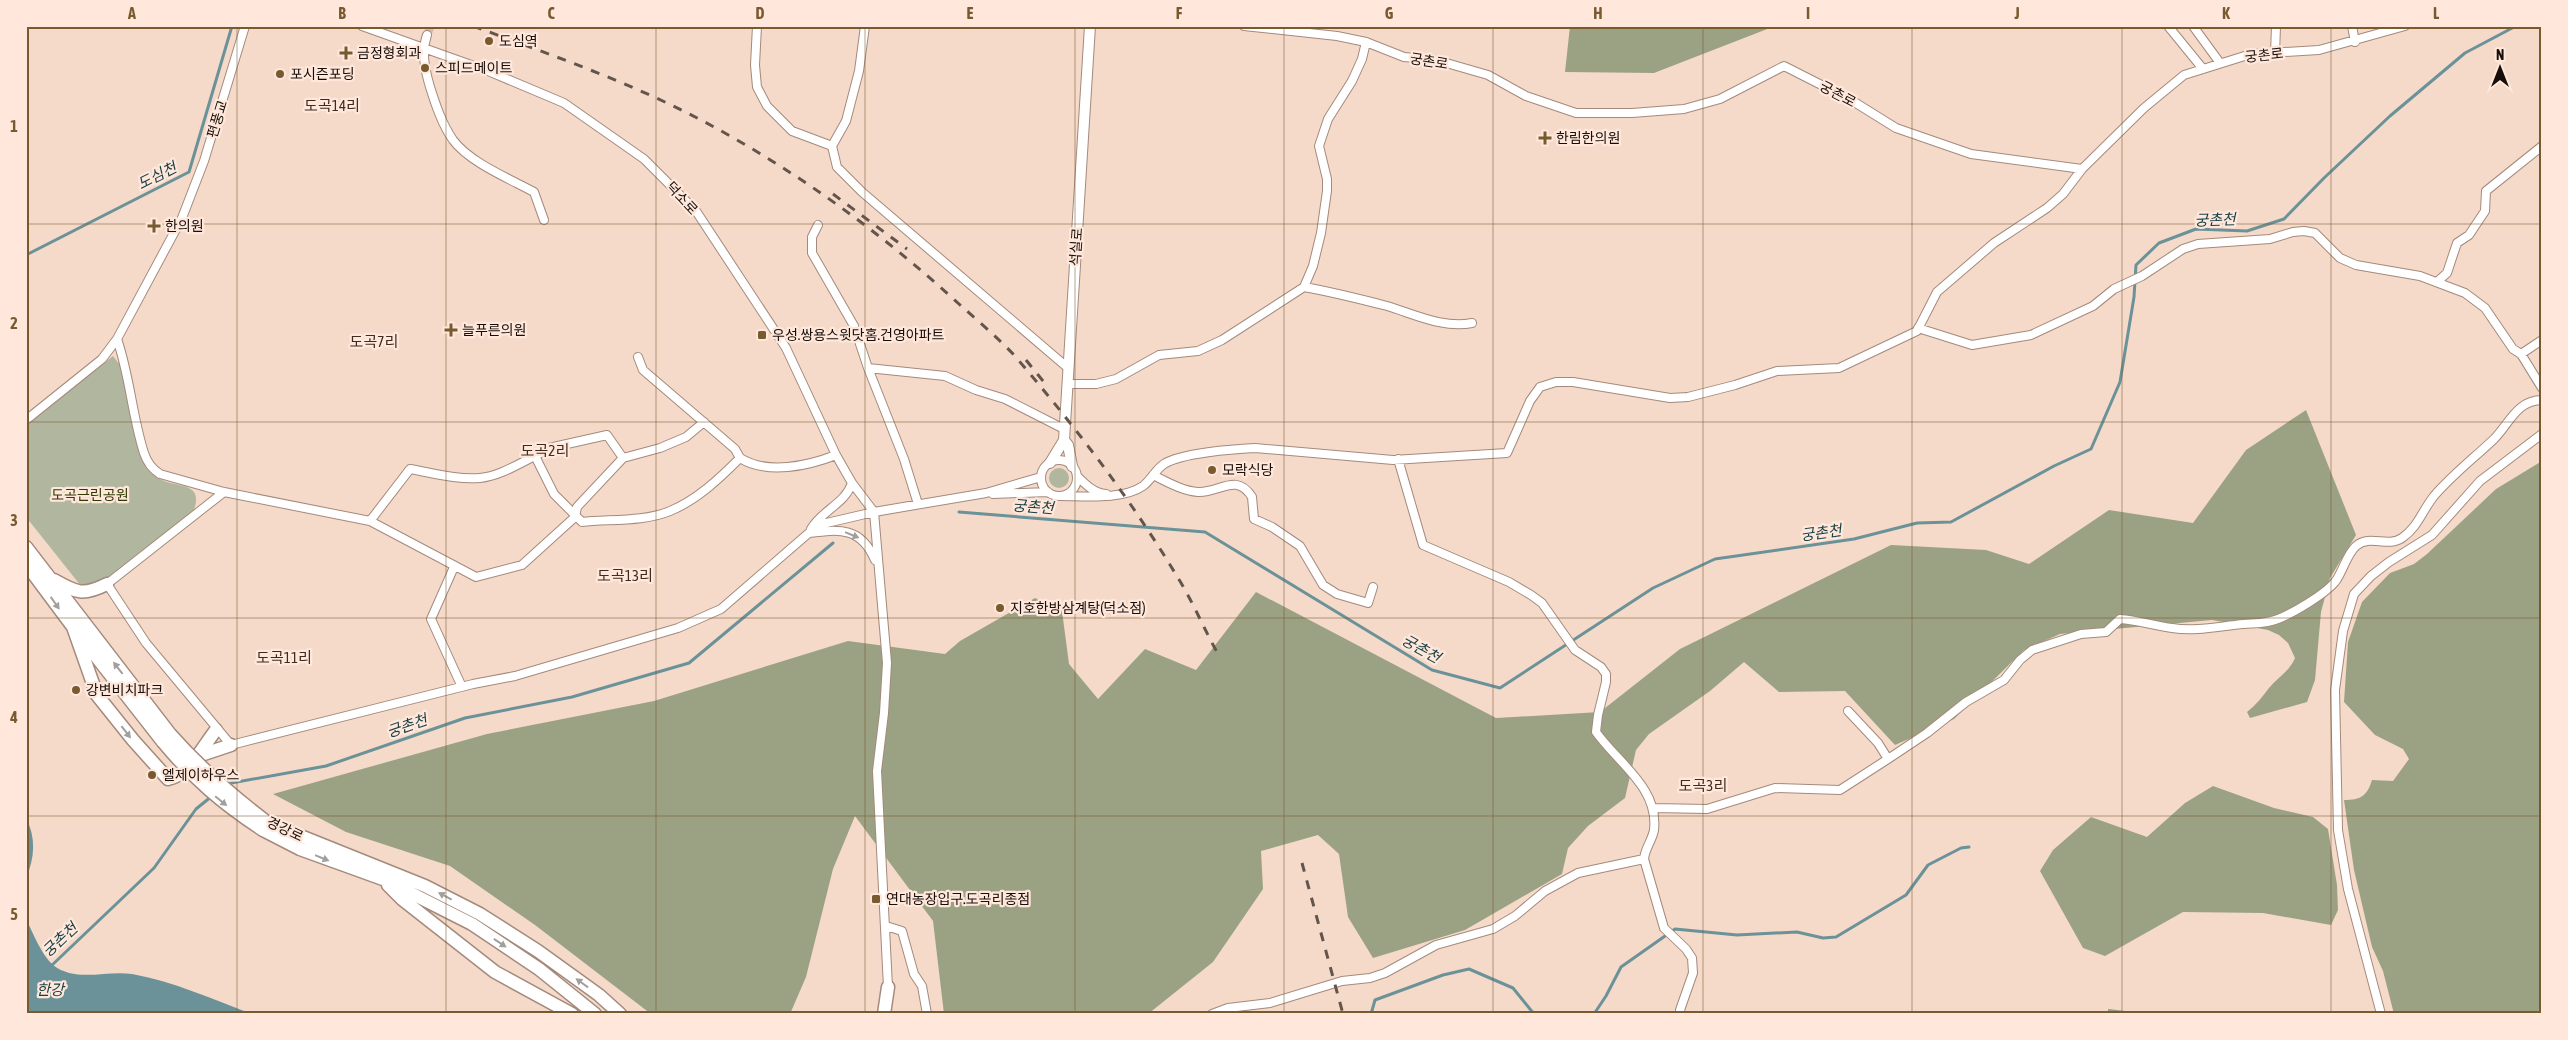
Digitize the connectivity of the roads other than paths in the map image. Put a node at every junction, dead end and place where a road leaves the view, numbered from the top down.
1 (245, 26) edge
2 (362, 26) edge
3 (757, 26) edge
4 (865, 26) edge
5 (1090, 26) edge
6 (1244, 26) edge
7 (2168, 26) edge
8 (2193, 26) edge
9 (2276, 26) edge
10 (2352, 26) edge
11 (2405, 26) edge
12 (427, 35) tunnel mouth
13 (1366, 42) junction
14 (2355, 42) junction
15 (423, 47) junction
16 (2275, 54) junction
17 (2220, 63) junction
18 (2203, 69) junction
19 (832, 146) junction
20 (2542, 146) edge
21 (2082, 169) junction
22 (544, 220) dead end
23 (818, 225) dead end
24 (2438, 281) junction
25 (1304, 287) junction
26 (1472, 323) dead end
27 (1918, 328) junction
28 (117, 339) junction
29 (2542, 340) edge
30 (2521, 354) junction
31 (638, 357) dead end
32 (868, 368) junction
33 (1068, 368) junction
34 (1067, 384) junction
35 (2542, 388) edge
36 (2542, 400) edge
37 (26, 420) edge
38 (704, 422) junction
39 (1064, 434) junction
40 (2542, 434) edge
41 (836, 455) junction
42 (535, 456) junction
43 (623, 458) junction
44 (740, 458) junction
45 (1398, 459) junction
46 (1050, 463) junction
47 (1074, 471) junction
48 (1153, 475) junction
49 (1041, 477) junction
50 (852, 484) junction
51 (224, 492) junction
52 (1048, 492) junction
53 (986, 493) junction
54 (1113, 495) junction
55 (1060, 496) junction
56 (918, 504) junction
57 (874, 512) junction
58 (575, 517) junction
59 (370, 521) junction
60 (809, 533) junction
61 (26, 548) edge
62 (26, 564) edge
63 (454, 567) junction
64 (879, 568) junction
65 (49, 577) junction
66 (107, 584) junction
67 (1373, 587) dead end
68 (73, 628) junction
69 (462, 687) junction
70 (1848, 711) dead end
71 (216, 730) junction
72 (166, 738) junction
73 (231, 745) junction
74 (198, 756) junction
75 (1888, 759) junction
76 (1654, 808) junction
77 (265, 826) junction
78 (1644, 859) junction
79 (384, 879) junction
80 (886, 926) junction
81 (888, 987) junction
82 (572, 1014) edge
83 (595, 1014) edge
84 (620, 1014) edge
85 (884, 1014) edge
86 (890, 1014) edge
87 (927, 1014) edge
88 (1212, 1014) edge
89 (1680, 1014) edge
90 (2381, 1014) edge

1 - 28 street, 편풍교
2 - 15 street, 덕소로
3 - 19 street
4 - 19 street
5 - 33 street, 석실로
6 - 13 street, 궁촌로
7 - 18 street
8 - 17 street
9 - 16 street
10 - 14 street
11 - 14 street, 궁촌로
12 - 15 street
13 - 21 street, 궁촌로
13 - 25 street
14 - 16 street, 궁촌로
15 - 22 street
15 - 41 street, 덕소로
16 - 17 street, 궁촌로
17 - 18 street, 궁촌로
18 - 21 street, 궁촌로
19 - 33 street
20 - 24 street
21 - 27 street
23 - 32 street
24 - 27 street
24 - 30 street
25 - 26 street
25 - 34 street
27 - 45 street
28 - 37 street, 편풍교
28 - 51 street
29 - 30 street
30 - 35 street
31 - 38 street
32 - 39 street
32 - 56 street
33 - 34 street, 석실로
34 - 39 street, 석실로
36 - 75 street
38 - 43 street
38 - 44 street
39 - 46 street, 석실로
39 - 47 street
40 - 90 street
41 - 44 street
41 - 50 street, 덕소로
42 - 43 street
42 - 58 street
42 - 59 street
43 - 58 street
44 - 58 street
45 - 48 street
45 - 76 street
46 - 47 street
46 - 49 street, 석실로
47 - 54 street
47 - 55 street
48 - 54 street
48 - 67 street
49 - 52 street
49 - 53 street
50 - 57 street, 덕소로
50 - 60 street
51 - 59 street
51 - 66 street
52 - 53 street
52 - 55 street
53 - 56 street
54 - 55 street
56 - 57 street
57 - 60 street
57 - 64 street
58 - 63 street
59 - 63 street
60 -> 64 street
60 - 69 street
61 - 65 main road, 경강로
62 -> 68 main road, 경강로
63 - 69 street
64 - 80 street
65 - 66 main road
72 -> 65 main road, 경강로
66 - 71 street
68 - 72 main road, 경강로
68 -> 74 main road
69 - 73 street
70 - 75 street
71 - 73 street
71 - 74 main road
72 - 77 main road, 경강로, bridge
73 - 74 main road
75 - 76 street
76 - 78 street
77 -> 79 main road, 경강로
84 -> 77 main road, 경강로
78 - 88 street
78 - 89 street
79 - 82 main road
79 -> 83 main road, 경강로
80 - 81 street
80 - 87 street
81 - 85 main road
81 - 86 main road

